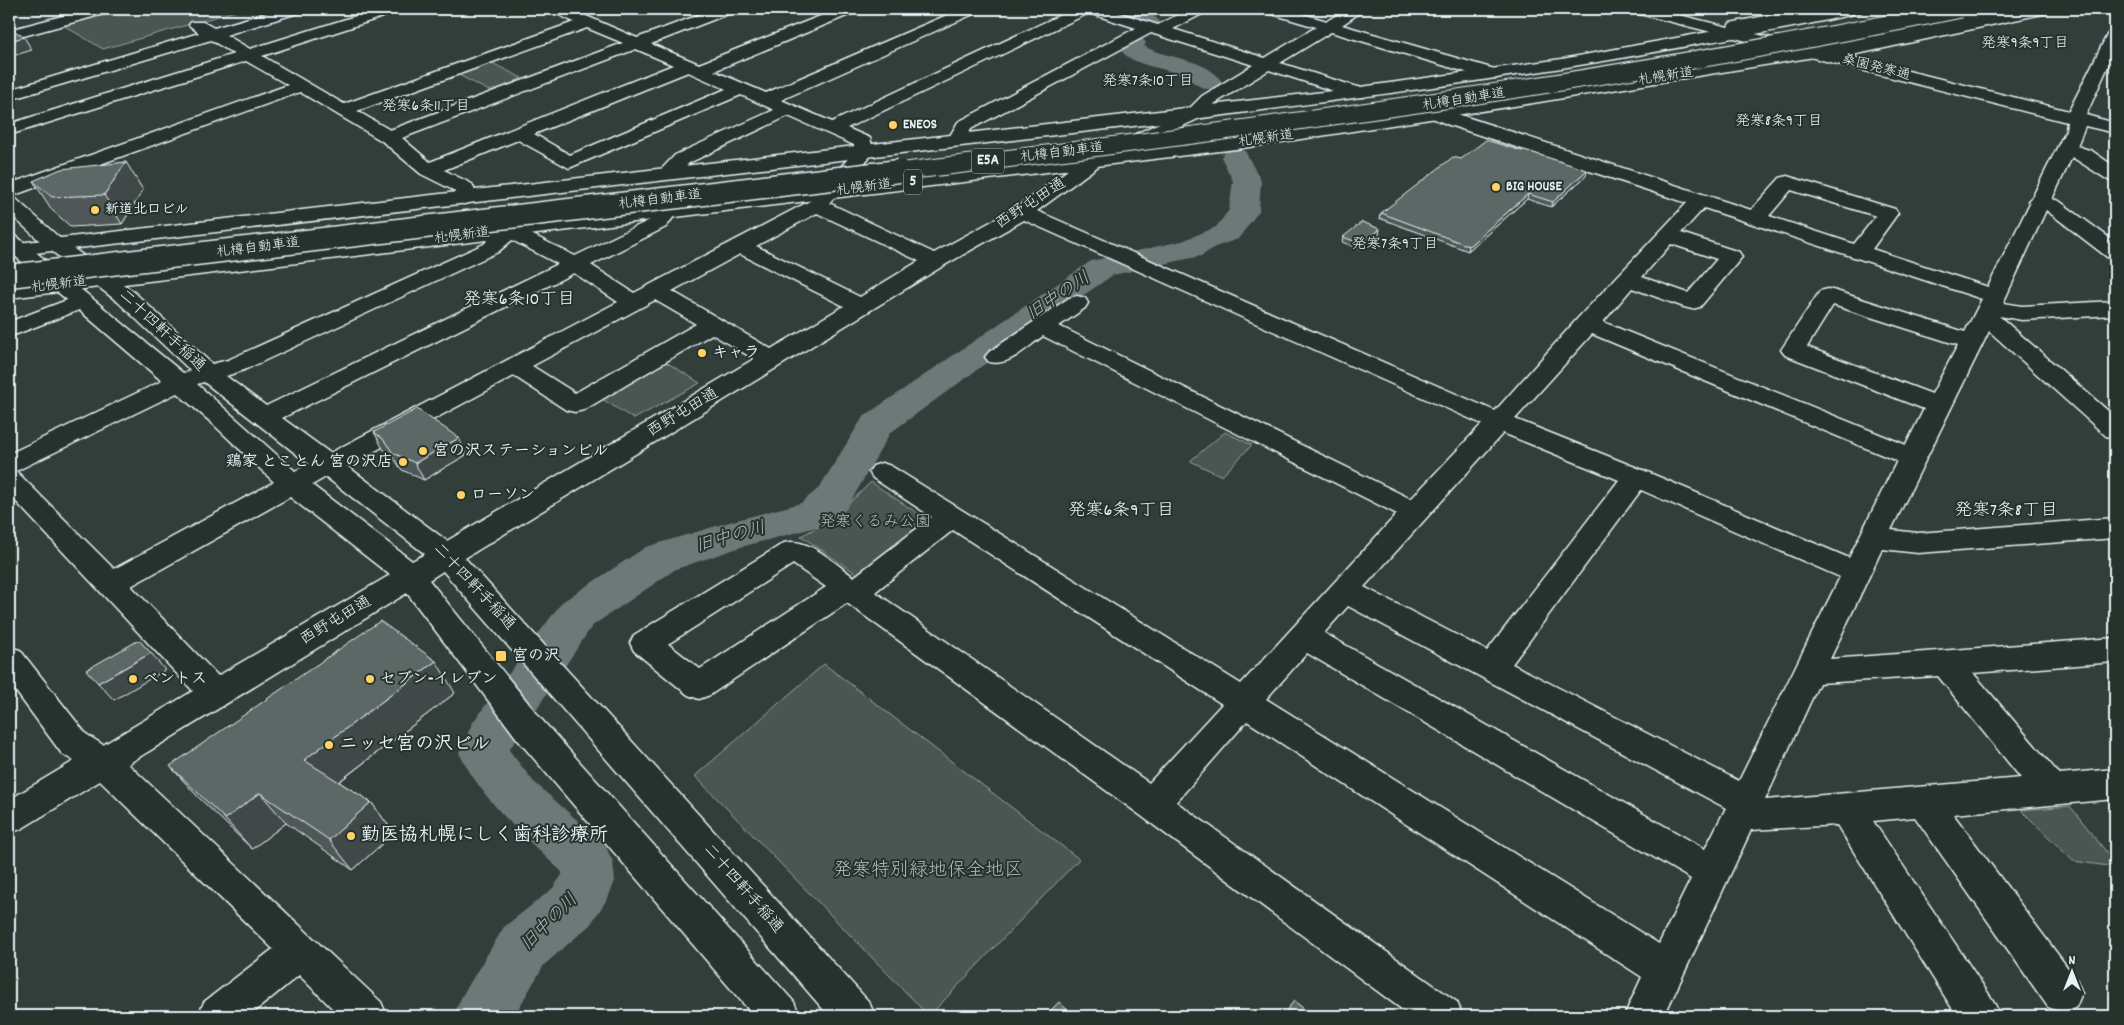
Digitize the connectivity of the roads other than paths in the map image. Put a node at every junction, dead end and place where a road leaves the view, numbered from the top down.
1 (106, 9) edge
2 (296, 9) edge
3 (393, 9) edge
4 (558, 9) edge
5 (728, 9) edge
6 (851, 9) edge
7 (973, 9) edge
8 (1085, 9) edge
9 (1092, 9) edge
10 (1201, 9) edge
11 (1270, 9) edge
12 (1357, 9) edge
13 (1637, 9) edge
14 (1702, 9) edge
15 (1817, 9) edge
16 (1856, 9) edge
17 (1918, 9) edge
18 (1961, 9) edge
19 (2010, 9) edge
20 (2042, 9) edge
21 (588, 22) junction
22 (1687, 22) junction
23 (1330, 27) junction
24 (1155, 28) junction
25 (204, 30) junction
26 (1734, 34) junction
27 (2115, 34) edge
28 (9, 35) edge
29 (636, 43) junction
30 (1814, 52) junction
31 (247, 54) junction
32 (2109, 61) edge
33 (1266, 63) junction
34 (693, 68) junction
35 (83, 73) junction
36 (1492, 74) junction
37 (17, 75) dead end
38 (302, 86) junction
39 (740, 89) junction
40 (1358, 93) junction
41 (9, 95) edge
42 (765, 100) junction
43 (343, 110) junction
44 (787, 110) junction
45 (1436, 113) junction
46 (1194, 114) junction
47 (2077, 119) junction
48 (2115, 128) edge
49 (830, 129) junction
50 (9, 130) edge
51 (519, 134) junction
52 (389, 137) junction
53 (956, 141) junction
54 (2064, 148) junction
55 (865, 152) junction
56 (1094, 160) junction
57 (428, 170) junction
58 (667, 174) junction
59 (2115, 176) edge
60 (9, 190) edge
61 (464, 198) junction
62 (822, 199) junction
63 (1699, 201) junction
64 (2038, 201) junction
65 (9, 203) edge
66 (667, 212) junction
67 (1023, 212) junction
68 (1755, 219) junction
69 (510, 230) junction
70 (1668, 236) junction
71 (56, 245) junction
72 (740, 246) junction
73 (11, 251) edge
74 (1859, 252) junction
75 (2115, 252) edge
76 (936, 261) junction
77 (575, 264) junction
78 (9, 276) edge
79 (104, 279) junction
80 (1627, 279) junction
81 (62, 284) junction
82 (9, 291) edge
83 (655, 291) junction
84 (83, 301) junction
85 (633, 302) junction
86 (1077, 303) dead end
87 (861, 306) junction
88 (1989, 306) junction
89 (2115, 308) edge
90 (1586, 323) junction
91 (711, 325) junction
92 (1043, 327) junction
93 (9, 330) edge
94 (1971, 342) junction
95 (998, 358) dead end
96 (773, 360) junction
97 (516, 366) junction
98 (208, 374) junction
99 (179, 382) junction
100 (1940, 406) junction
101 (266, 416) junction
102 (1499, 422) junction
103 (2115, 430) edge
104 (1912, 458) junction
105 (9, 464) edge
106 (330, 465) junction
107 (882, 472) dead end
108 (1636, 477) junction
109 (9, 478) edge
110 (293, 485) junction
111 (1414, 512) junction
112 (952, 516) junction
113 (2115, 528) edge
114 (1874, 538) junction
115 (446, 555) junction
116 (1857, 573) junction
117 (410, 576) junction
118 (111, 584) junction
119 (1344, 590) junction
120 (851, 591) junction
121 (1303, 636) junction
122 (2115, 650) edge
123 (9, 659) edge
124 (1946, 663) junction
125 (1492, 668) junction
126 (1809, 671) junction
127 (214, 694) junction
128 (1244, 702) junction
129 (103, 762) junction
130 (2115, 784) edge
131 (2051, 790) junction
132 (1924, 802) junction
133 (1152, 804) junction
134 (1743, 808) junction
135 (1846, 809) junction
136 (9, 818) edge
137 (1712, 872) junction
138 (301, 950) junction
139 (1666, 970) junction
140 (2062, 993) dead end
141 (218, 1016) edge
142 (367, 1016) edge
143 (780, 1016) edge
144 (855, 1016) edge
145 (1443, 1016) edge
146 (1644, 1016) edge
147 (1980, 1016) edge

1 - 28 main road
2 - 25 main road
3 - 31 main road
4 - 21 main road
5 - 29 main road
6 - 34 main road
7 - 42 main road
8 - 49 main road
9 - 24 main road
10 - 24 main road
11 - 23 main road
12 - 23 main road, 西野屯田通
13 - 22 main road, 桑園発寒通
14 - 22 main road
15 - 26 main road
16 - 26 main road, 札幌新道 / 5
17 - 73 main road, 札樽自動車道 / E5A
18 - 78 main road, 札樽自動車道 / E5A, bridge
19 - 30 main road, 札幌新道 / 5
20 - 30 main road
21 - 29 main road
21 - 43 main road
22 - 26 main road, 桑園発寒通
23 - 33 main road, 西野屯田通
23 - 36 main road
24 - 33 main road
24 - 53 main road
25 - 31 main road
25 - 35 main road
26 - 30 main road, 桑園発寒通
26 - 36 main road, 札幌新道 / 5
27 - 32 main road
29 - 34 main road
29 - 52 main road
30 - 45 main road, 札幌新道 / 5
30 - 47 main road, 桑園発寒通
31 - 38 main road
31 - 50 main road
32 - 47 main road
33 - 40 main road
33 - 46 main road, 西野屯田通
34 - 39 main road
34 - 51 main road
35 - 37 main road
35 - 41 main road
36 - 40 main road, 札幌新道 / 5
38 - 43 main road
38 - 60 main road
39 - 42 main road
39 - 51 main road
40 - 46 main road, 札幌新道 / 5
42 - 44 main road
43 - 52 main road
44 - 49 main road
44 - 58 main road
45 - 56 main road, 札幌新道 / 5
45 - 63 main road
46 - 53 main road, 札幌新道 / 5
46 - 56 main road, 西野屯田通
47 - 48 main road, 桑園発寒通
47 - 54 main road
49 - 55 main road
51 - 57 main road
52 - 57 main road
53 - 55 main road, 札幌新道 / 5
54 - 59 main road
54 - 64 main road
55 - 58 main road, 札幌新道 / 5
55 - 62 main road
56 - 62 main road, 札幌新道 / 5
56 - 67 main road, 西野屯田通
57 - 61 main road
58 - 61 main road, 札幌新道 / 5
61 - 71 main road, 札幌新道 / 5
62 - 66 main road, 札幌新道 / 5
62 - 72 main road
62 - 76 main road
63 - 68 main road
63 - 70 main road
64 - 75 main road
64 - 88 main road
65 - 71 main road, 二十四軒手稲通
66 - 69 main road, 札幌新道 / 5
66 - 77 main road
67 - 76 main road, 西野屯田通
67 - 102 main road
68 - 74 main road
68 - 74 main road
69 - 77 main road
69 - 79 main road, 札幌新道 / 5
69 - 98 main road
70 - 80 main road
70 - 80 main road
71 - 73 main road, 札幌新道 / 5
71 - 79 main road, 二十四軒手稲通
72 - 83 main road
72 - 87 main road
73 - 81 main road, 二十四軒手稲通
74 - 88 main road
76 - 87 main road, 西野屯田通
77 - 85 main road
77 - 101 main road
79 - 81 main road, 札幌新道 / 5
79 - 98 main road, 二十四軒手稲通
80 - 90 main road
81 - 82 main road, 札幌新道 / 5
81 - 84 main road, 二十四軒手稲通
83 - 85 main road
83 - 91 main road
84 - 93 main road
84 - 99 main road, 二十四軒手稲通
85 - 97 main road
86 - 92 main road
87 - 96 main road, 西野屯田通
88 - 89 main road
88 - 94 main road
88 - 103 main road
90 - 102 main road
90 - 104 main road
91 - 96 main road
91 - 97 main road
92 - 95 main road
92 - 111 main road
94 - 100 main road
94 - 100 main road
96 - 115 main road, 西野屯田通
97 - 106 main road
98 - 99 main road
98 - 101 main road, 二十四軒手稲通
99 - 105 main road
99 - 110 main road, 二十四軒手稲通
100 - 104 main road
101 - 106 main road, 二十四軒手稲通
102 - 108 main road
102 - 111 main road
104 - 114 main road
106 - 110 main road
106 - 115 main road, 二十四軒手稲通
107 - 112 main road
108 - 116 main road
108 - 125 main road
109 - 118 main road
110 - 117 main road, 二十四軒手稲通
110 - 118 main road
111 - 119 main road
112 - 120 main road
112 - 128 main road
113 - 114 main road
114 - 116 main road
115 - 117 main road, 西野屯田通
115 - 144 main road, 二十四軒手稲通
116 - 126 main road
117 - 127 main road, 西野屯田通
117 - 143 main road, 二十四軒手稲通
118 - 127 main road
119 - 121 main road
119 - 125 main road
120 - 120 main road
120 - 133 main road
121 - 128 main road
121 - 137 main road
122 - 124 main road
123 - 129 main road
124 - 126 main road
124 - 131 main road
125 - 134 main road
126 - 134 main road
127 - 129 main road, 西野屯田通
128 - 133 main road
128 - 139 main road
129 - 136 main road, 西野屯田通
129 - 138 main road
130 - 131 main road
131 - 132 main road
132 - 135 main road
132 - 140 main road
133 - 145 main road
134 - 135 main road
134 - 137 main road
135 - 147 main road
137 - 139 main road
138 - 141 main road
138 - 142 main road
139 - 146 main road

